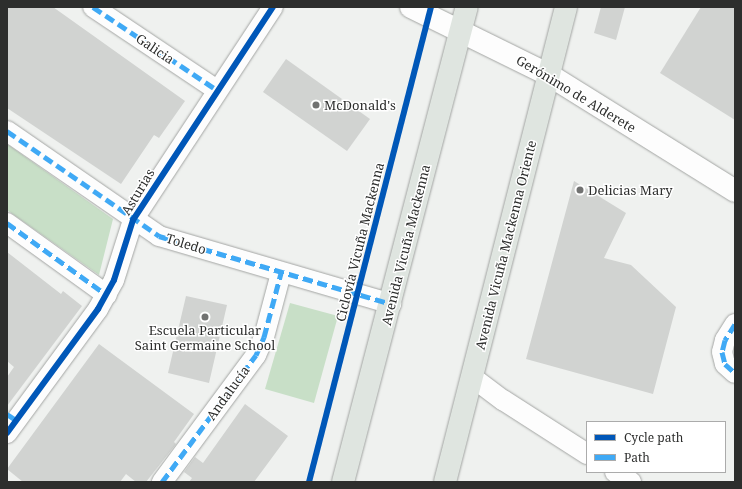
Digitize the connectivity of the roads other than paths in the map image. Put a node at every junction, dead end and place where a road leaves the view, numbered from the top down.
1 (93, 7) edge
2 (272, 7) edge
3 (411, 7) edge
4 (467, 7) edge
5 (566, 7) edge
6 (460, 32) junction
7 (549, 75) junction
8 (217, 90) junction
9 (7, 131) edge
10 (735, 191) edge
11 (133, 220) junction
12 (7, 223) edge
13 (281, 273) junction
14 (107, 295) junction
15 (391, 304) junction
16 (735, 324) edge
17 (735, 374) edge
18 (472, 377) junction
19 (10, 422) edge
20 (586, 453) edge
21 (617, 473) edge
22 (162, 482) edge
23 (343, 482) edge
24 (445, 482) edge
25 (631, 482) edge

1 - 8 street, Galicia
2 - 8 street, Asturias
3 - 6 main road, Gerónimo de Alderete
4 - 6 main road, Avenida Vicuña Mackenna
5 - 7 main road, Avenida Vicuña Mackenna Oriente
6 - 7 main road, Gerónimo de Alderete
6 - 15 main road, Avenida Vicuña Mackenna
7 - 10 main road, Gerónimo de Alderete
7 - 18 main road, Avenida Vicuña Mackenna Oriente
8 - 11 street, Asturias
9 - 11 street, Toledo
11 - 13 street, Toledo
11 - 14 street, Asturias
12 - 14 street
13 - 15 street, Toledo
13 - 22 street, Andalucía
14 - 19 street, Asturias
15 - 23 main road, Avenida Vicuña Mackenna
16 - 17 street
18 - 20 street
18 - 24 main road, Avenida Vicuña Mackenna Oriente
21 - 25 street

